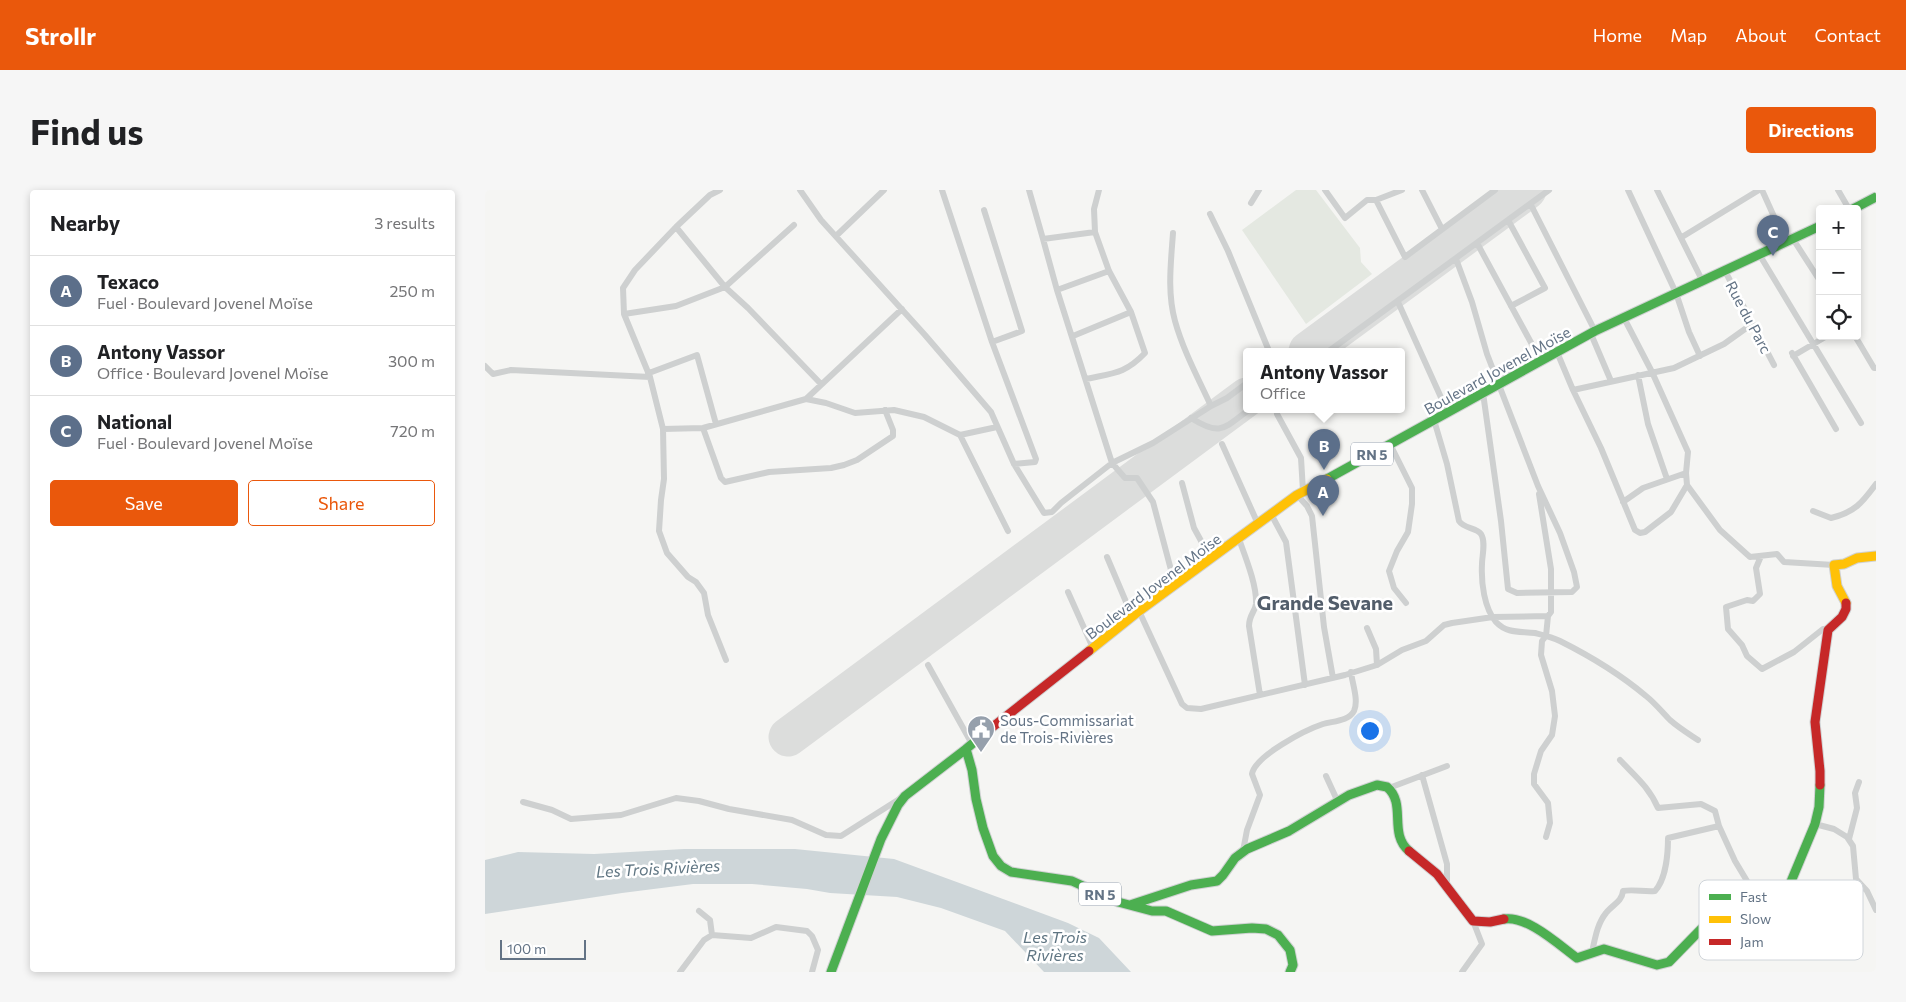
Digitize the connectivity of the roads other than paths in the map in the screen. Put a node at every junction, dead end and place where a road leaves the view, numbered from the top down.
1 (720, 190) edge
2 (800, 190) edge
3 (884, 190) edge
4 (942, 190) edge
5 (1029, 190) edge
6 (1099, 190) edge
7 (1259, 190) edge
8 (1325, 190) edge
9 (1401, 190) edge
10 (1423, 190) edge
11 (1495, 190) edge
12 (1549, 190) edge
13 (1627, 190) edge
14 (1658, 190) edge
15 (1761, 190) edge
16 (1838, 190) edge
17 (1876, 197) edge
18 (1376, 200) junction
19 (1251, 203) dead end
20 (1531, 204) junction
21 (1847, 205) edge
22 (1861, 205) edge
23 (984, 210) dead end
24 (1210, 214) dead end
25 (1508, 220) junction
26 (794, 225) dead end
27 (676, 227) junction
28 (1816, 228) edge
29 (1442, 229) junction
30 (1095, 232) junction
31 (1173, 233) dead end
32 (836, 236) junction
33 (1682, 237) junction
34 (1043, 238) junction
35 (1789, 240) junction
36 (1477, 243) junction
37 (1759, 254) junction
38 (1455, 259) junction
39 (1724, 269) junction
40 (1109, 272) junction
41 (1816, 275) edge
42 (1703, 280) junction
43 (725, 286) junction
44 (1057, 290) junction
45 (1676, 293) junction
46 (1397, 302) junction
47 (1511, 306) junction
48 (902, 309) junction
49 (1131, 312) junction
50 (624, 314) junction
51 (1624, 318) junction
52 (1753, 324) junction
53 (1593, 332) junction
54 (1073, 336) junction
55 (1820, 340) edge
56 (1857, 340) edge
57 (992, 342) junction
58 (1812, 344) junction
59 (1268, 348) edge
60 (1333, 348) edge
61 (1557, 352) junction
62 (1700, 356) junction
63 (1541, 361) junction
64 (1774, 365) dead end
65 (485, 366) edge
66 (1876, 368) edge
67 (1652, 372) junction
68 (649, 375) junction
69 (1638, 375) junction
70 (1086, 379) junction
71 (1611, 381) junction
72 (821, 384) junction
73 (1499, 384) junction
74 (1243, 386) edge
75 (1573, 390) junction
76 (1483, 393) junction
77 (806, 399) junction
78 (1211, 406) junction
79 (885, 410) junction
80 (1244, 413) edge
81 (1448, 413) junction
82 (1277, 414) dead end
83 (1191, 418) junction
84 (1434, 420) junction
85 (716, 424) junction
86 (1861, 424) dead end
87 (997, 427) junction
88 (703, 428) junction
89 (663, 429) junction
90 (1836, 429) dead end
91 (960, 435) junction
92 (1222, 444) dead end
93 (1390, 444) junction
94 (1112, 463) junction
95 (1015, 464) junction
96 (1686, 473) junction
97 (1667, 479) junction
98 (1182, 483) dead end
99 (1876, 484) edge
100 (1687, 485) junction
101 (1538, 486) junction
102 (1300, 493) junction
103 (1623, 502) junction
104 (1813, 511) dead end
105 (1271, 514) junction
106 (1258, 524) junction
107 (1008, 531) dead end
108 (1239, 538) junction
109 (1761, 556) junction
110 (1876, 556) edge
111 (1107, 557) dead end
112 (1211, 559) junction
113 (1834, 565) junction
114 (1175, 585) junction
115 (1068, 592) dead end
116 (1551, 593) junction
117 (1406, 603) dead end
118 (1135, 614) junction
119 (1548, 616) junction
120 (1493, 617) junction
121 (1367, 628) dead end
122 (1828, 630) junction
123 (1546, 636) junction
124 (1093, 648) junction
125 (726, 660) dead end
126 (928, 665) dead end
127 (1377, 665) junction
128 (1351, 672) junction
129 (1333, 678) junction
130 (1305, 685) junction
131 (1260, 695) junction
132 (1698, 740) dead end
133 (969, 746) junction
134 (1620, 760) dead end
135 (1447, 766) dead end
136 (1422, 775) junction
137 (1326, 776) dead end
138 (1859, 782) dead end
139 (1389, 788) junction
140 (905, 796) junction
141 (1337, 800) junction
142 (523, 802) dead end
143 (1815, 824) junction
144 (1719, 826) junction
145 (1546, 837) dead end
146 (1849, 840) junction
147 (1243, 852) junction
148 (1746, 880) edge
149 (1792, 880) edge
150 (1857, 880) edge
151 (1447, 886) junction
152 (1863, 887) edge
153 (1130, 905) junction
154 (1876, 910) edge
155 (699, 911) dead end
156 (1473, 921) junction
157 (1699, 932) edge
158 (712, 935) junction
159 (1592, 952) junction
160 (680, 972) edge
161 (812, 972) edge
162 (831, 972) edge
163 (1290, 972) edge
164 (1461, 972) edge

1 - 27 street
2 - 32 street
3 - 32 street
4 - 57 street
5 - 34 street
6 - 30 street
7 - 19 street
8 - 18 street
9 - 18 street
10 - 29 street
11 - 29 street
12 - 20 street
13 - 45 street
14 - 33 street
15 - 33 street
15 - 35 street
16 - 21 street
17 - 22 main road
18 - 29 street
20 - 25 street
20 - 53 street
23 - 57 street
24 - 59 street
25 - 36 street
25 - 47 street
26 - 43 street
27 - 43 street
27 - 50 street
28 - 35 main road, Boulevard Jovenel Moïse / RN 5
30 - 34 street
30 - 40 street
31 - 78 street
32 - 48 street
33 - 42 street
34 - 44 street
35 - 37 main road, Boulevard Jovenel Moïse / RN 5
35 - 41 street
36 - 38 street
36 - 47 street
37 - 39 main road, Boulevard Jovenel Moïse / RN 5
37 - 58 street
38 - 46 street
38 - 73 street
39 - 42 main road, Boulevard Jovenel Moïse / RN 5
39 - 52 street, Rue du Parc
40 - 44 street
40 - 49 street
42 - 45 main road, Boulevard Jovenel Moïse / RN 5
43 - 50 street
43 - 72 street
44 - 54 street
45 - 51 main road, Boulevard Jovenel Moïse / RN 5
45 - 62 street
46 - 60 street
46 - 81 street
47 - 63 street
48 - 72 street
48 - 87 street
49 - 54 street
49 - 70 street
50 - 68 street
51 - 53 main road, Boulevard Jovenel Moïse / RN 5
51 - 67 street
52 - 62 street
52 - 64 street, Rue du Parc
53 - 61 main road, Boulevard Jovenel Moïse / RN 5
53 - 71 street
54 - 70 street
55 - 58 street
56 - 66 street
57 - 95 street
58 - 86 street
58 - 90 street
61 - 63 main road, Boulevard Jovenel Moïse / RN 5
61 - 75 street
62 - 67 street
63 - 73 main road, Boulevard Jovenel Moïse / RN 5
65 - 68 street
67 - 69 street
67 - 96 street
68 - 85 street
68 - 89 street
69 - 71 street
69 - 97 street
70 - 94 street
71 - 75 street
72 - 77 street
73 - 76 main road, Boulevard Jovenel Moïse / RN 5
73 - 101 street
74 - 78 street
75 - 103 street
76 - 81 main road, Boulevard Jovenel Moïse / RN 5
76 - 116 street
77 - 79 street
77 - 85 street
78 - 83 street
79 - 88 street
79 - 91 street
80 - 83 street
81 - 84 main road, Boulevard Jovenel Moïse / RN 5
82 - 102 street
83 - 94 street
84 - 93 main road, Boulevard Jovenel Moïse / RN 5
84 - 120 street
85 - 88 street
87 - 91 street
87 - 95 street
88 - 89 street
89 - 125 street
91 - 107 street
92 - 106 street
93 - 102 main road, Boulevard Jovenel Moïse / RN 5
93 - 117 street
94 - 95 street
94 - 114 street
96 - 97 street
96 - 100 street
97 - 103 street
98 - 112 street
99 - 104 street
100 - 103 street
100 - 109 street
101 - 116 street
101 - 116 street
102 - 105 main road, Boulevard Jovenel Moïse / RN 5
102 - 129 street
105 - 106 main road, Boulevard Jovenel Moïse / RN 5
105 - 130 street
106 - 108 main road, Boulevard Jovenel Moïse / RN 5
108 - 112 main road, Boulevard Jovenel Moïse / RN 5
108 - 131 street
109 - 113 street
109 - 122 street
110 - 113 main road
111 - 118 street
112 - 114 main road, Boulevard Jovenel Moïse / RN 5
113 - 122 main road
114 - 118 main road, Boulevard Jovenel Moïse / RN 5
115 - 124 street
116 - 119 street
118 - 124 main road, Boulevard Jovenel Moïse / RN 5
118 - 131 street
119 - 120 street
119 - 123 street
120 - 123 street
120 - 127 street
121 - 127 street
122 - 143 main road
123 - 132 street
123 - 145 street
124 - 133 main road, Boulevard Jovenel Moïse / RN 5
126 - 133 street
127 - 128 street
128 - 129 street
128 - 147 street
129 - 130 street
130 - 131 street
133 - 140 main road, Boulevard Jovenel Moïse
133 - 153 main road, RN 5
134 - 144 street
135 - 136 street
136 - 139 street
136 - 151 street
137 - 141 street
138 - 146 street
139 - 141 main road
139 - 151 main road
140 - 142 street
140 - 162 main road
141 - 147 main road
143 - 146 street
143 - 149 main road
144 - 148 street
144 - 159 street
146 - 150 street
147 - 153 main road
151 - 156 main road
152 - 154 street
153 - 163 main road, RN 5
155 - 158 street
156 - 159 main road
156 - 164 street
157 - 159 main road
158 - 160 street
158 - 161 street

